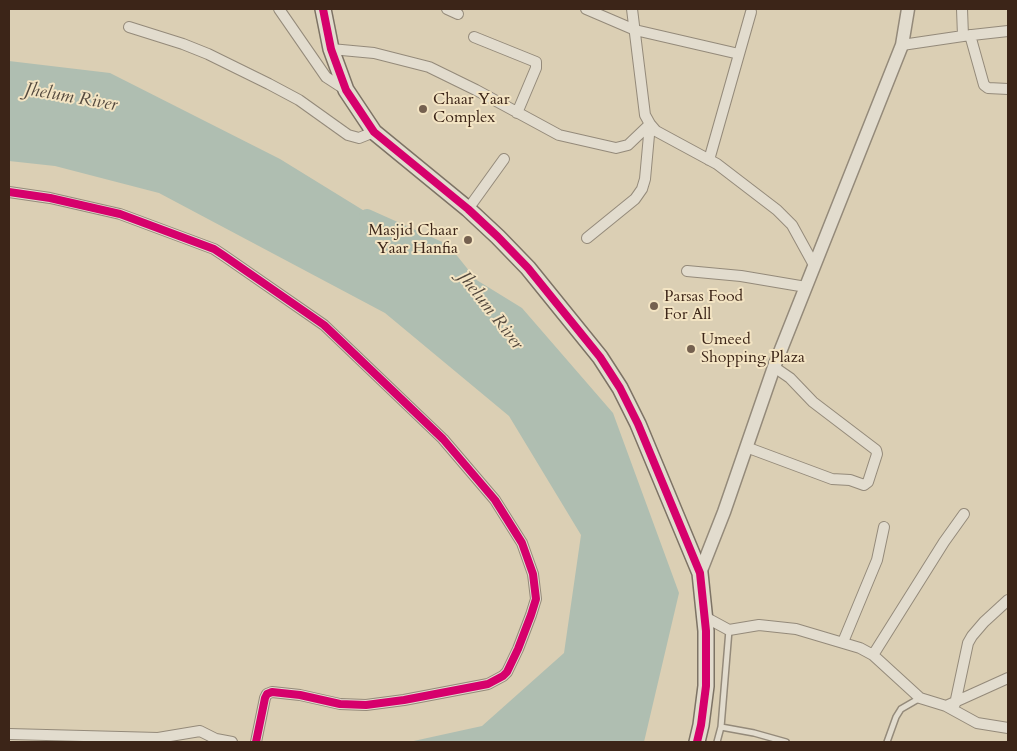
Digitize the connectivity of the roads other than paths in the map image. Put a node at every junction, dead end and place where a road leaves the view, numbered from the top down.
1 (279, 9) edge
2 (323, 9) edge
3 (447, 9) edge
4 (586, 9) edge
5 (632, 9) edge
6 (908, 9) edge
7 (962, 9) edge
8 (750, 12) dead end
9 (458, 14) dead end
10 (129, 27) dead end
11 (635, 30) junction
12 (1008, 31) edge
13 (966, 35) junction
14 (474, 36) dead end
15 (902, 46) junction
16 (331, 49) junction
17 (739, 54) junction
18 (1008, 89) edge
19 (346, 90) junction
20 (517, 113) junction
21 (650, 124) junction
22 (374, 132) junction
23 (504, 159) dead end
24 (709, 160) junction
25 (9, 192) edge
26 (468, 209) junction
27 (587, 238) dead end
28 (814, 265) junction
29 (687, 271) dead end
30 (806, 287) junction
31 (774, 366) junction
32 (746, 447) junction
33 (964, 514) dead end
34 (884, 527) dead end
35 (700, 573) junction
36 (1008, 600) edge
37 (705, 617) junction
38 (729, 630) junction
39 (843, 642) junction
40 (873, 654) junction
41 (1008, 678) edge
42 (920, 698) junction
43 (951, 705) junction
44 (721, 727) junction
45 (1008, 728) edge
46 (9, 734) edge
47 (114, 740) edge
48 (232, 742) edge
49 (256, 742) edge
50 (697, 742) edge
51 (717, 742) edge
52 (786, 742) edge
53 (887, 742) edge

1 - 19 street
2 - 16 main road
3 - 9 street
4 - 11 street
5 - 11 street
6 - 15 street
7 - 13 street
8 - 17 street
10 - 22 street
11 - 17 street
11 - 21 street
12 - 13 street
13 - 15 street
13 - 18 street
14 - 20 street
15 - 28 street
16 - 19 main road
16 - 20 street
17 - 24 street
19 - 22 main road
20 - 21 street
21 - 24 street
21 - 27 street
22 - 26 main road
23 - 26 street
24 - 28 street
25 - 49 street
26 - 35 main road
28 - 30 street
29 - 30 street
30 - 31 street
31 - 32 street
31 - 32 street
32 - 35 street
33 - 40 street
34 - 39 street
35 - 37 main road
36 - 43 street
37 - 38 street
37 - 50 main road
38 - 39 street
38 - 44 lane
39 - 40 street
40 - 42 street
41 - 43 street
42 - 43 street
42 - 53 lane
43 - 45 street
44 - 51 lane
44 - 52 lane
46 - 47 street
47 - 48 street

